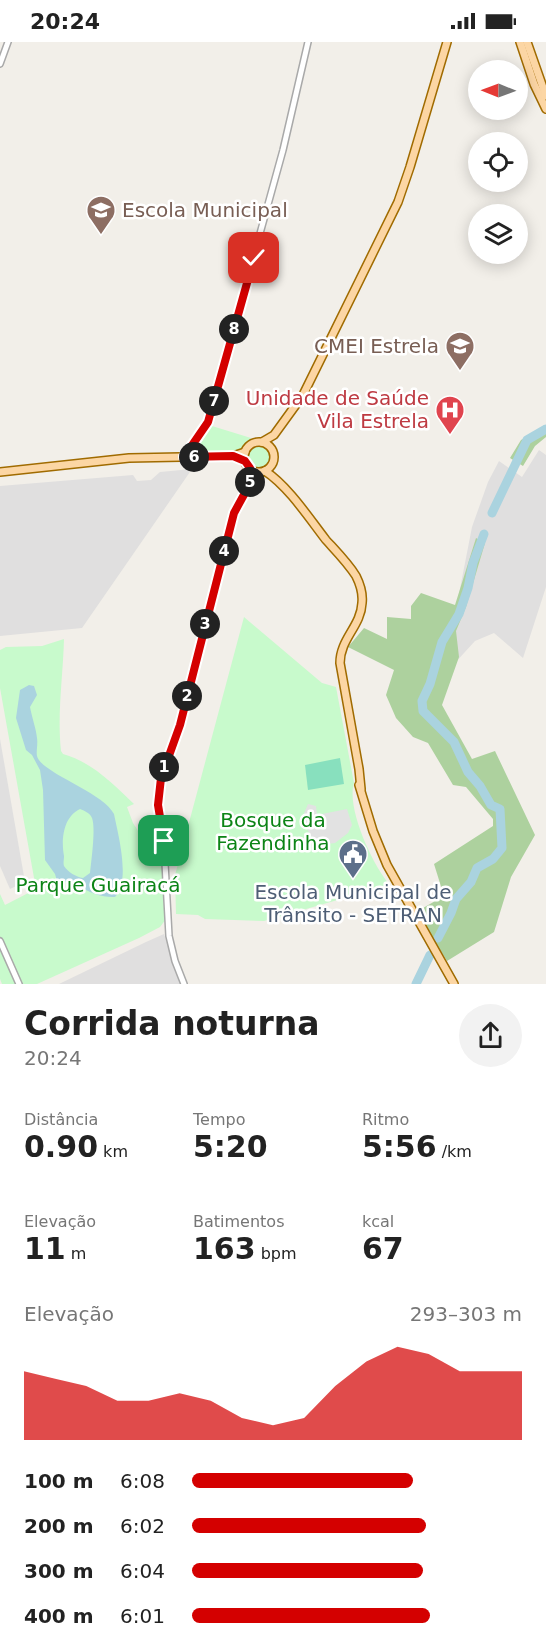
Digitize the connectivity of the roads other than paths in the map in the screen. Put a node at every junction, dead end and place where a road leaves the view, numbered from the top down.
1 (8, 42) edge
2 (308, 42) edge
3 (447, 42) edge
4 (520, 42) edge
5 (527, 42) edge
6 (0, 64) edge
7 (546, 96) edge
8 (546, 109) edge
9 (274, 435) junction
10 (262, 442) junction
11 (271, 448) junction
12 (245, 452) junction
13 (233, 456) junction
14 (184, 457) junction
15 (245, 461) junction
16 (250, 468) junction
17 (265, 469) junction
18 (0, 472) edge
19 (252, 480) junction
20 (0, 940) edge
21 (19, 984) edge
22 (184, 984) edge
23 (454, 984) edge

1 - 6 street
2 - 14 street
3 - 9 main road
4 - 8 main road
5 - 7 main road
9 - 10 main road
9 - 11 main road
10 - 11 main road
10 - 12 main road
11 - 17 main road
12 - 13 main road
12 - 15 main road
13 - 14 main road
13 - 15 main road
14 - 18 main road
15 - 16 main road
16 - 17 main road
16 - 19 street
17 - 19 street
17 - 23 main road
19 - 22 street
20 - 21 street

